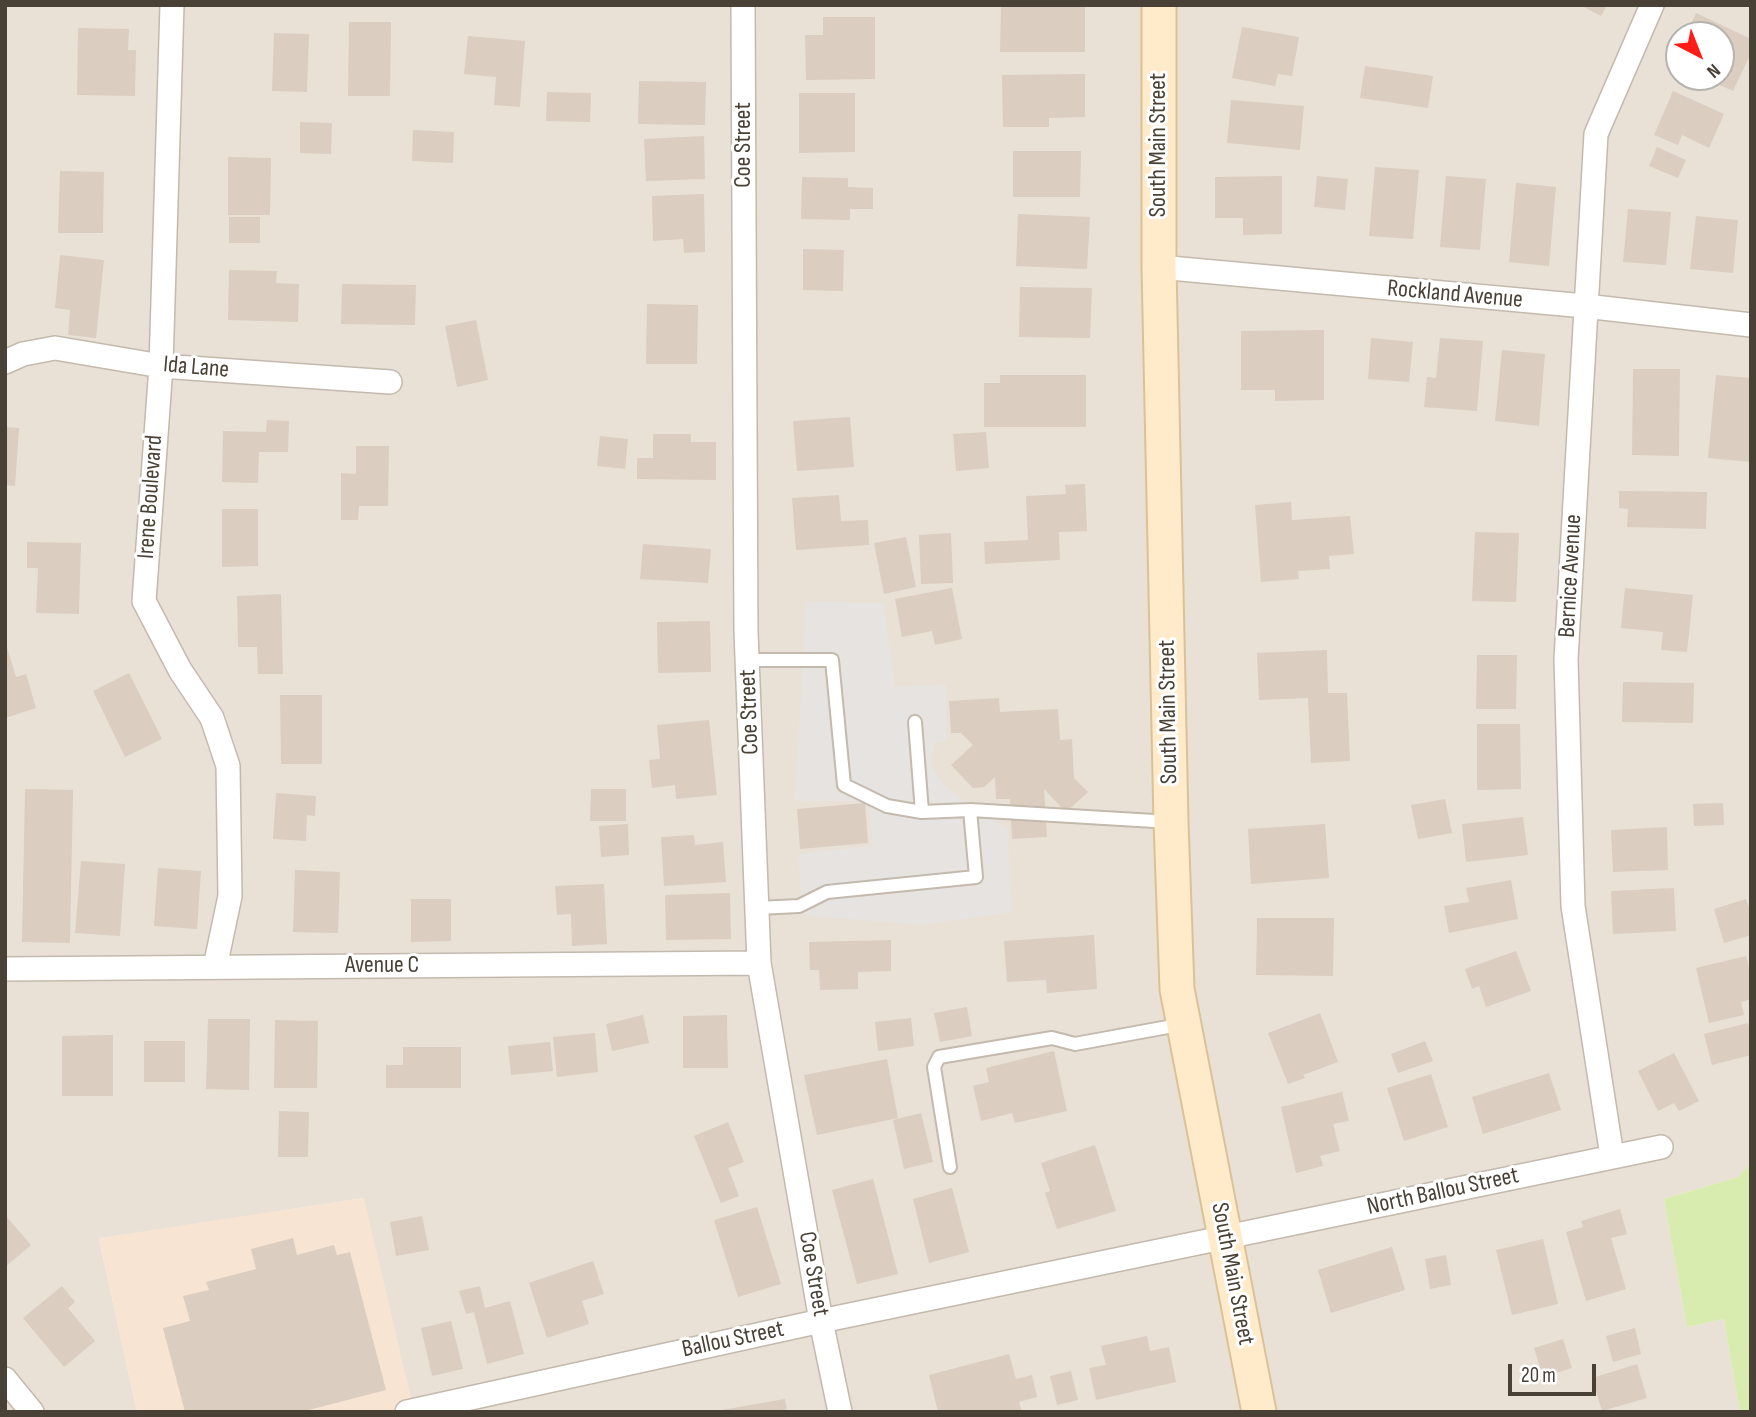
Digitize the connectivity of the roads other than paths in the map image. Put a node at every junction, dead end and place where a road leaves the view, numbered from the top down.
1 (172, 5) edge
2 (743, 5) edge
3 (1159, 5) edge
4 (1651, 5) edge
5 (1159, 267) junction
6 (1585, 306) junction
7 (1751, 325) edge
8 (5, 362) edge
9 (161, 366) junction
10 (390, 382) dead end
11 (747, 660) junction
12 (915, 722) dead end
13 (970, 810) junction
14 (922, 812) junction
15 (1171, 822) junction
16 (757, 908) junction
17 (759, 963) junction
18 (215, 967) junction
19 (5, 969) edge
20 (1184, 1024) junction
21 (1661, 1147) dead end
22 (1612, 1156) junction
23 (950, 1167) dead end
24 (1225, 1237) junction
25 (821, 1321) junction
26 (5, 1379) edge
27 (32, 1412) edge
28 (407, 1412) edge
29 (840, 1412) edge
30 (1259, 1412) edge

1 - 9 street, Irene Boulevard
2 - 11 street, Coe Street
3 - 5 main road, South Main Street
4 - 6 street, Bernice Avenue
5 - 6 street, Rockland Avenue
5 - 15 main road, South Main Street
6 - 7 street, Rockland Avenue
6 - 22 street, Bernice Avenue
8 - 9 street, Ida Lane
9 - 10 street, Ida Lane
9 - 18 street, Irene Boulevard
11 - 14 lane
11 - 16 street, Coe Street
12 - 14 lane
13 - 14 lane
13 - 15 lane
13 - 16 lane
15 - 20 main road, South Main Street
16 - 17 street, Coe Street
17 - 18 street, Avenue C
17 - 25 street, Coe Street
18 - 19 street, Avenue C
20 - 23 lane
20 - 24 main road, South Main Street
21 - 22 street, North Ballou Street
22 - 24 street, North Ballou Street
24 - 25 street, Ballou Street
24 - 30 main road, South Main Street
25 - 28 street, Ballou Street
25 - 29 street, Coe Street
26 - 27 street

